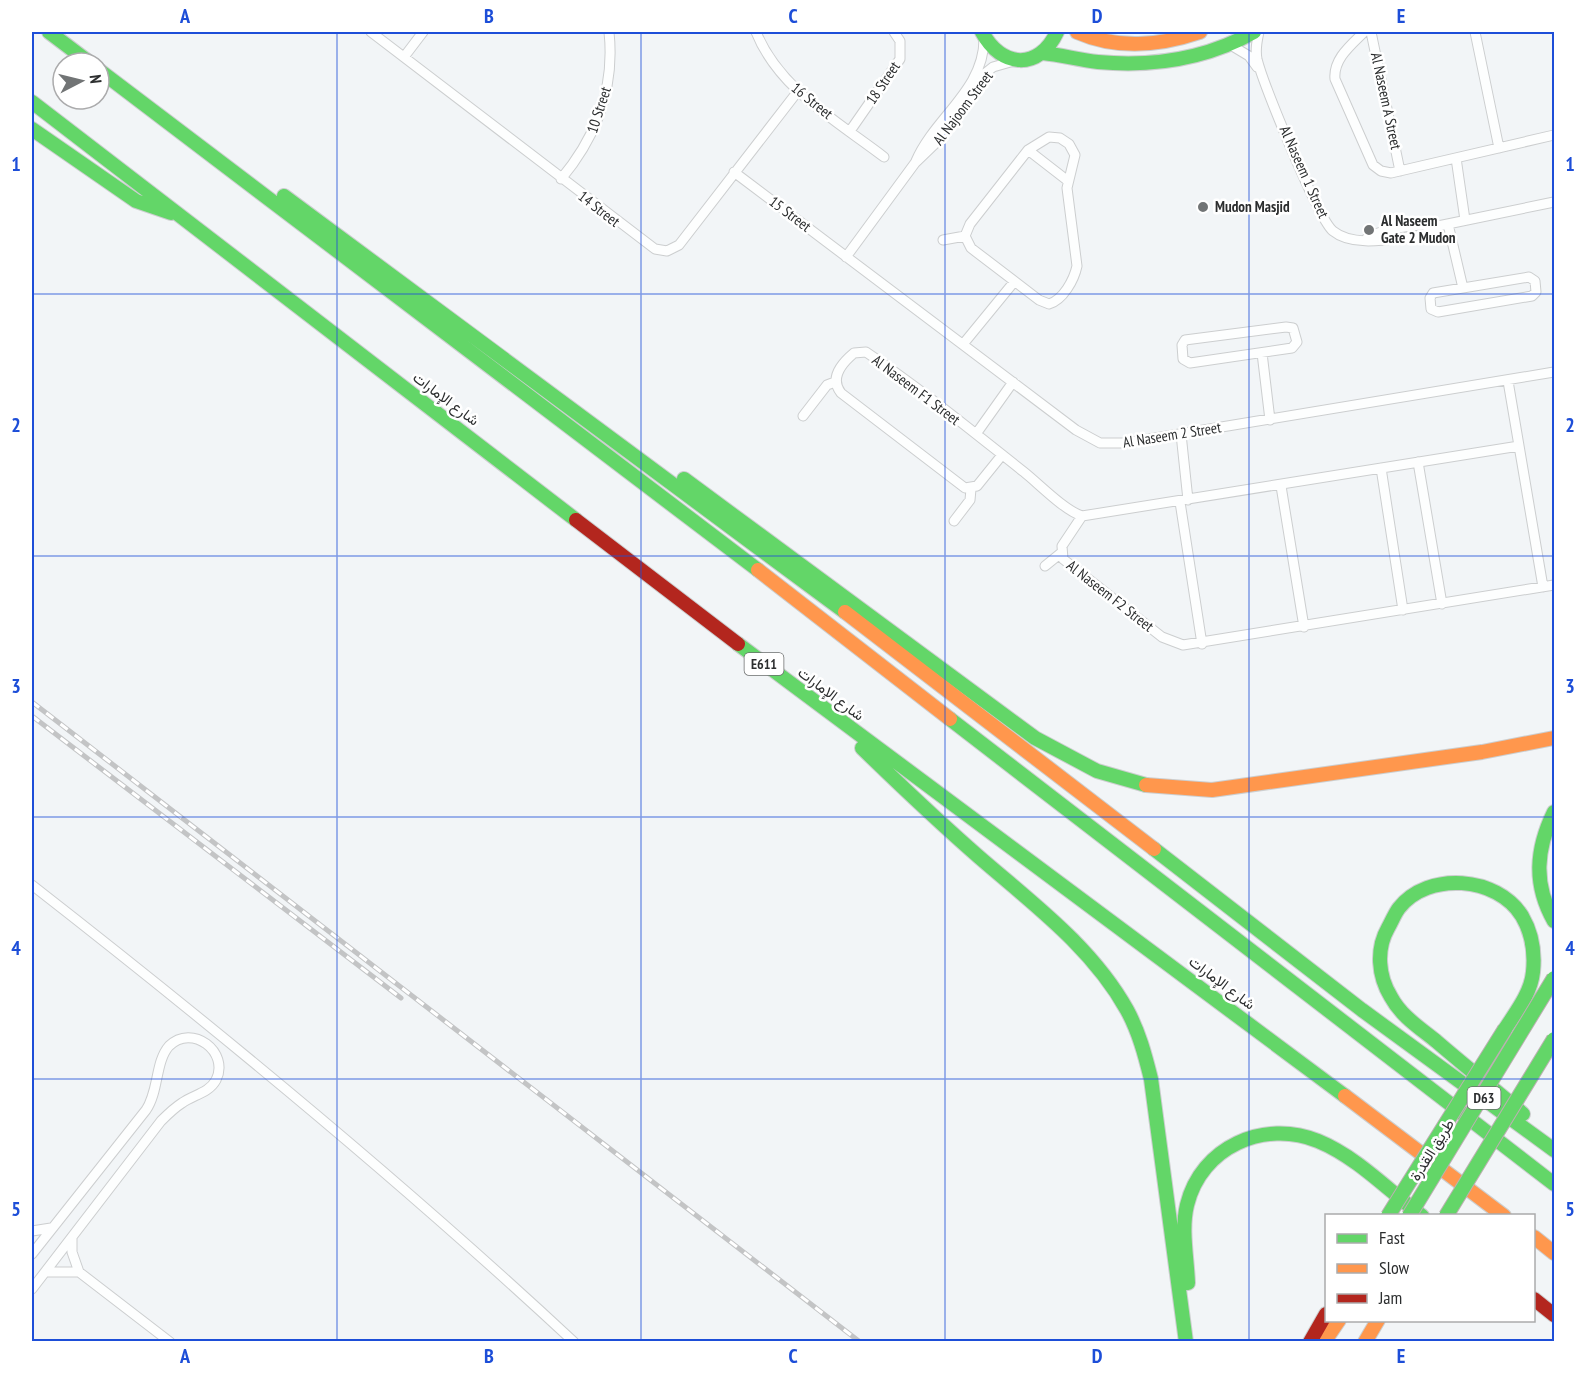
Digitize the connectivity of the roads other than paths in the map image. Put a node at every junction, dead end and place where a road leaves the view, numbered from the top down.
1 (49, 32) edge
2 (371, 32) edge
3 (423, 32) edge
4 (609, 32) edge
5 (756, 32) edge
6 (894, 32) edge
7 (1056, 32) edge
8 (1077, 32) edge
9 (1200, 32) edge
10 (1254, 32) edge
11 (1259, 32) edge
12 (1364, 32) edge
13 (1371, 32) edge
14 (1475, 32) edge
15 (983, 35) edge
16 (1229, 44) junction
17 (74, 51) edge
18 (1043, 53) junction
19 (404, 57) junction
20 (1014, 61) junction
21 (111, 79) edge
22 (1264, 79) junction
23 (798, 91) junction
24 (32, 102) edge
25 (32, 129) edge
26 (941, 129) junction
27 (850, 131) junction
28 (1554, 135) edge
29 (192, 140) junction
30 (1499, 148) junction
31 (1028, 150) junction
32 (884, 157) dead end
33 (1456, 158) junction
34 (1400, 171) junction
35 (734, 172) junction
36 (561, 179) junction
37 (1068, 181) junction
38 (1554, 202) edge
39 (178, 215) junction
40 (1465, 220) junction
41 (1443, 225) junction
42 (965, 236) junction
43 (943, 240) dead end
44 (846, 257) junction
45 (1014, 282) junction
46 (1463, 288) junction
47 (964, 343) junction
48 (1262, 353) junction
49 (1554, 372) edge
50 (1508, 381) junction
51 (835, 382) junction
52 (1013, 382) junction
53 (803, 416) dead end
54 (581, 417) junction
55 (1270, 420) junction
56 (976, 434) junction
57 (1181, 434) junction
58 (1519, 446) junction
59 (1002, 455) junction
60 (1418, 462) junction
61 (1381, 468) junction
62 (1281, 486) junction
63 (971, 489) junction
64 (1184, 501) junction
65 (1082, 516) junction
66 (954, 521) dead end
67 (1061, 553) junction
68 (1045, 566) dead end
69 (1554, 585) edge
70 (1543, 586) junction
71 (1442, 604) junction
72 (1403, 610) junction
73 (1304, 627) junction
74 (1202, 644) junction
75 (828, 713) junction
76 (1554, 738) edge
77 (1554, 812) edge
78 (1554, 828) edge
79 (32, 885) edge
80 (1554, 902) edge
81 (1554, 921) edge
82 (1554, 978) edge
83 (1554, 1039) edge
84 (1476, 1074) edge
85 (1476, 1074) edge
86 (1476, 1074) edge
87 (1476, 1074) edge
88 (1554, 1138) edge
89 (1554, 1150) edge
90 (1554, 1184) edge
91 (1389, 1214) edge
92 (1410, 1214) edge
93 (1421, 1214) edge
94 (1447, 1214) edge
95 (1503, 1214) edge
96 (51, 1228) junction
97 (32, 1231) edge
98 (72, 1238) junction
99 (1535, 1238) edge
100 (1554, 1252) edge
101 (32, 1254) edge
102 (45, 1272) junction
103 (79, 1272) junction
104 (32, 1289) edge
105 (1535, 1301) edge
106 (1554, 1315) edge
107 (1325, 1316) edge
108 (1338, 1322) edge
109 (1377, 1322) edge
110 (170, 1341) edge
111 (574, 1341) edge
112 (1187, 1341) edge
113 (1310, 1341) edge
114 (1324, 1341) edge
115 (1365, 1341) edge

1 - 17 main road
2 - 19 street, 14 Street
3 - 19 street
4 - 36 street, 10 Street
5 - 23 street, 16 Street
6 - 27 street, 18 Street
7 - 18 main road
8 - 9 main road
10 - 16 main road
11 - 22 street, Al Naseem 1 Street
12 - 34 street, Al Naseem A Street
13 - 34 street, Al Naseem A Street
14 - 30 street
15 - 20 main road
15 - 26 street, Al Najoom Street
16 - 18 main road
16 - 22 street, Al Naseem 1 Street
18 - 20 main road
19 - 36 street, 14 Street
20 - 26 street, Al Najoom Street
21 - 29 main road
22 - 41 street, Al Naseem 1 Street
23 - 27 street, 16 Street
23 - 35 street, 14 Street
24 - 39 main road, شارع الإمارات / E611
25 - 39 main road
26 - 44 street, Al Najoom Street
27 - 32 street, 16 Street
28 - 30 street, Al Naseem A Street
29 - 54 main road
29 - 90 main road
30 - 33 street, Al Naseem A Street
31 - 37 street
31 - 37 street
31 - 42 street
33 - 34 street, Al Naseem A Street
33 - 40 street
35 - 36 street, 14 Street
35 - 44 street, 15 Street
37 - 45 street
38 - 40 street, Al Naseem 1 Street
39 - 75 main road, شارع الإمارات / E611
40 - 41 street, Al Naseem 1 Street
41 - 46 street
42 - 43 street
42 - 45 street
44 - 47 street, Al Naseem 2 Street
45 - 47 street
46 - 46 street
47 - 52 street, Al Naseem 2 Street
48 - 48 street
48 - 55 street
49 - 50 street, Al Naseem 2 Street
50 - 55 street, Al Naseem 2 Street
50 - 58 street
51 - 53 street, Al Naseem F1 Street
51 - 56 street, Al Naseem F1 Street
51 - 63 street
52 - 56 street, Al Naseem F1 Street
52 - 57 street, Al Naseem 2 Street
54 - 76 main road
54 - 89 main road
55 - 57 street, Al Naseem 2 Street
56 - 59 street, Al Naseem F1 Street
57 - 64 street
58 - 60 street
58 - 70 street
59 - 63 street
59 - 65 street, Al Naseem F1 Street
60 - 61 street
60 - 71 street
61 - 62 street
61 - 72 street
62 - 64 street
62 - 73 street
63 - 66 street
64 - 65 street
64 - 74 street
65 - 67 street, Al Naseem F2 Street
67 - 68 street
67 - 74 street, Al Naseem F2 Street
69 - 70 street, Al Naseem F2 Street
70 - 71 street, Al Naseem F2 Street
71 - 72 street, Al Naseem F2 Street
72 - 73 street, Al Naseem F2 Street
73 - 74 street, Al Naseem F2 Street
75 - 95 main road, شارع الإمارات / E611
75 - 112 main road
77 - 81 main road
78 - 80 main road
79 - 111 street
82 - 92 main road, طريق القدرة / D63, bridge
83 - 94 main road, D63, bridge
84 - 88 main road, bridge
85 - 86 main road, bridge
87 - 91 main road, bridge
93 - 112 main road
96 - 97 street
96 - 98 street
96 - 101 street
98 - 102 street
98 - 103 street
99 - 100 main road
102 - 103 street
102 - 104 street
103 - 110 street
105 - 106 main road
107 - 113 main road
108 - 114 main road
109 - 115 main road

